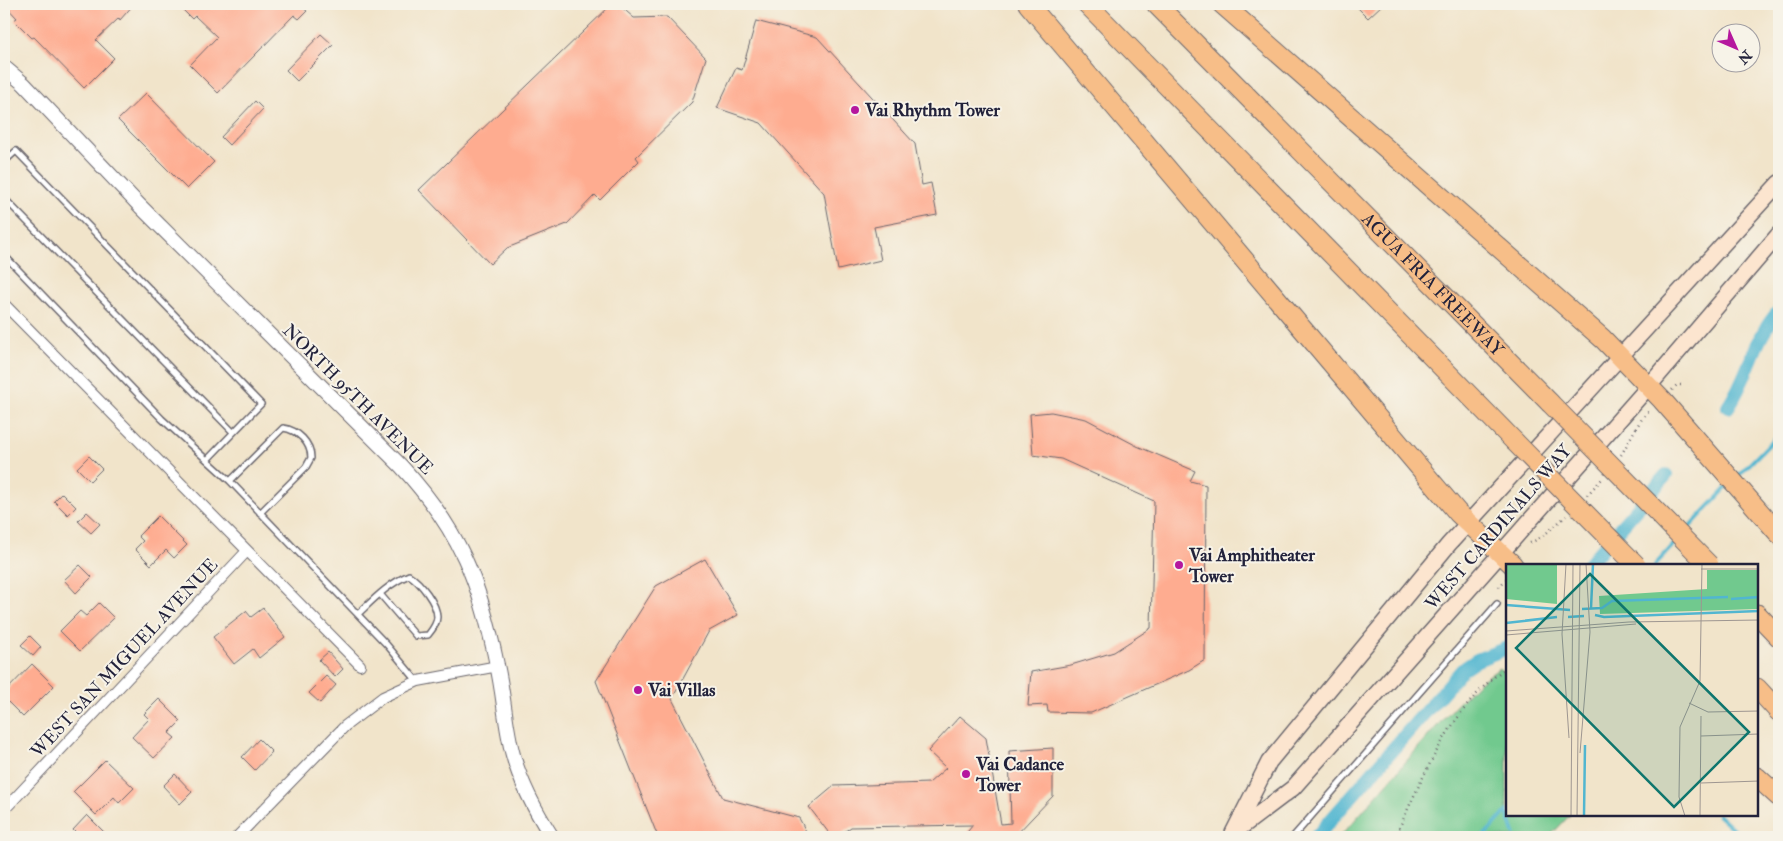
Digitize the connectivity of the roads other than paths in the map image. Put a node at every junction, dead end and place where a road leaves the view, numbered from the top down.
1 (1028, 4) edge
2 (1087, 4) edge
3 (1156, 4) edge
4 (1222, 4) edge
5 (4, 67) edge
6 (4, 162) edge
7 (1779, 183) edge
8 (4, 198) edge
9 (1779, 234) edge
10 (4, 255) edge
11 (4, 304) edge
12 (1621, 356) junction
13 (1649, 386) junction
14 (233, 432) junction
15 (207, 460) junction
16 (230, 481) junction
17 (260, 513) junction
18 (1470, 524) junction
19 (1778, 532) edge
20 (247, 550) junction
21 (1506, 559) edge
22 (1635, 564) edge
23 (1707, 564) edge
24 (380, 594) junction
25 (1497, 604) dead end
26 (358, 614) junction
27 (1758, 615) edge
28 (1779, 636) edge
29 (360, 665) dead end
30 (498, 666) junction
31 (418, 681) junction
32 (1758, 778) edge
33 (1779, 797) edge
34 (4, 810) edge
35 (1232, 835) edge
36 (237, 837) edge
37 (552, 837) edge
38 (1293, 837) edge

1 - 18 highway
2 - 22 highway, bridge
3 - 23 highway, AGUA FRIA FREEWAY, bridge
4 - 12 highway
5 - 30 street, NORTH 95TH AVENUE
6 - 14 lane
7 - 12 main road, WEST CARDINALS WAY
8 - 14 lane
9 - 13 main road, WEST CARDINALS WAY
10 - 15 lane
11 - 20 street
12 - 13 highway
12 - 18 main road, WEST CARDINALS WAY
13 - 19 highway
13 - 21 main road, WEST CARDINALS WAY
14 - 15 lane
15 - 16 lane
16 - 17 lane
16 - 17 lane
17 - 26 lane
18 - 21 highway
18 - 35 main road, WEST CARDINALS WAY
20 - 29 street
20 - 34 street, WEST SAN MIGUEL AVENUE
21 - 35 main road, WEST CARDINALS WAY
24 - 24 lane
24 - 26 lane
25 - 38 lane
26 - 31 lane
27 - 28 highway
30 - 31 street
30 - 37 street, NORTH 95TH AVENUE
31 - 36 street
32 - 33 highway

